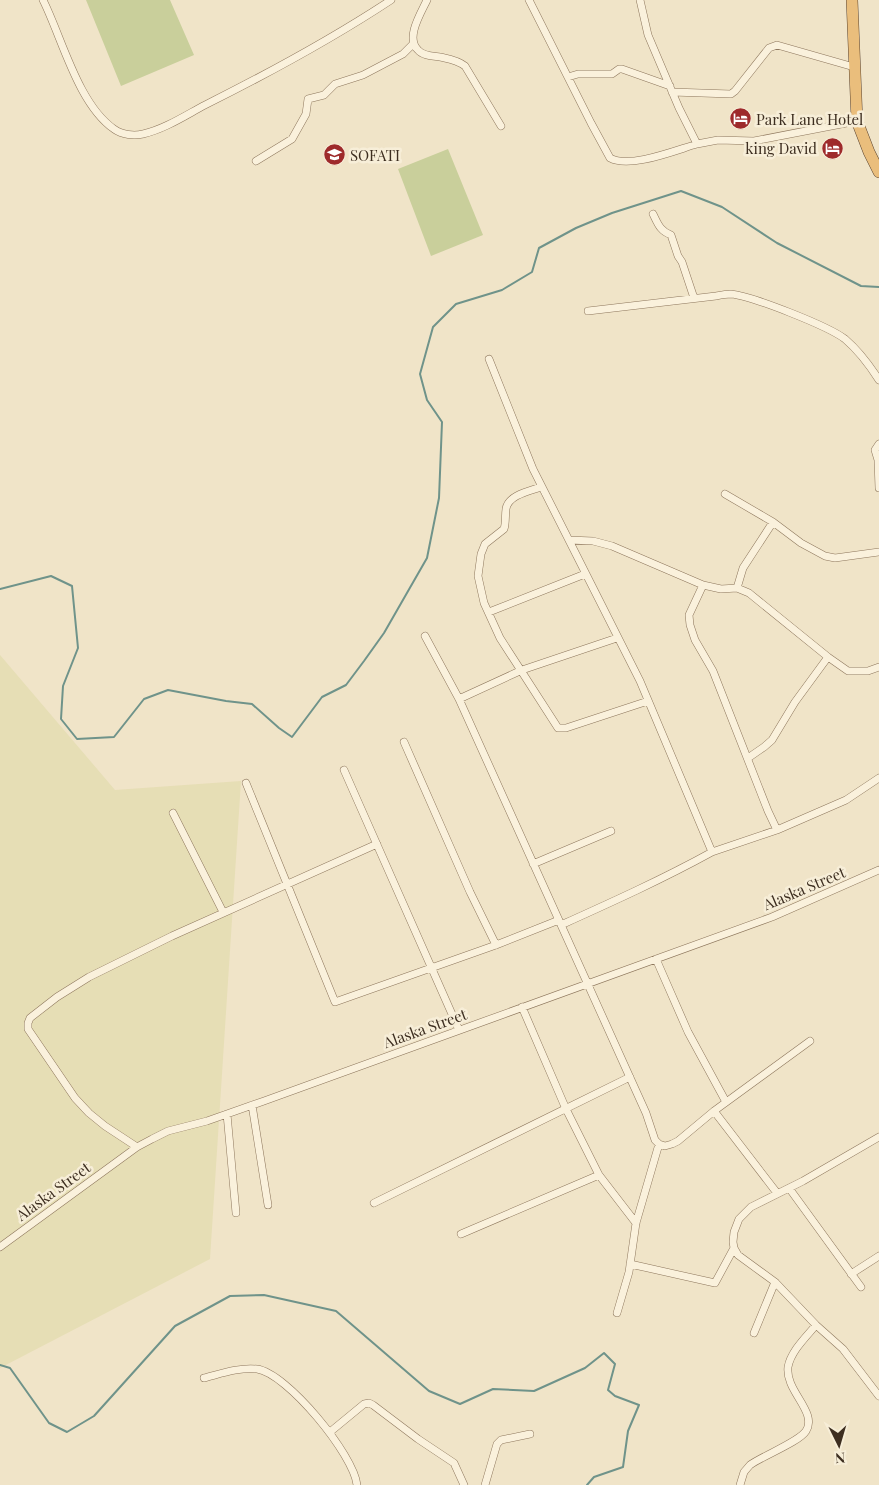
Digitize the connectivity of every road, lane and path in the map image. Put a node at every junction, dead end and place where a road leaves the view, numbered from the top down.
1 (44, 0) edge
2 (391, 0) edge
3 (427, 0) edge
4 (529, 0) edge
5 (640, 0) edge
6 (852, 0) edge
7 (414, 44) junction
8 (854, 67) junction
9 (568, 77) junction
10 (671, 89) junction
11 (857, 121) junction
12 (501, 126) dead end
13 (697, 144) junction
14 (256, 161) dead end
15 (879, 172) edge
16 (653, 214) dead end
17 (694, 298) junction
18 (588, 312) dead end
19 (488, 359) dead end
20 (879, 380) edge
21 (879, 444) edge
22 (541, 487) junction
23 (879, 488) edge
24 (725, 494) dead end
25 (773, 522) junction
26 (569, 540) junction
27 (879, 552) edge
28 (585, 574) junction
29 (703, 585) junction
30 (737, 588) junction
31 (489, 612) junction
32 (425, 636) dead end
33 (617, 638) junction
34 (828, 657) junction
35 (879, 667) edge
36 (522, 670) junction
37 (459, 699) junction
38 (648, 701) junction
39 (404, 742) dead end
40 (748, 758) junction
41 (344, 770) dead end
42 (879, 778) edge
43 (246, 783) dead end
44 (173, 814) dead end
45 (778, 830) junction
46 (611, 831) dead end
47 (377, 844) junction
48 (712, 852) junction
49 (532, 864) junction
50 (879, 870) edge
51 (287, 885) junction
52 (223, 912) junction
53 (560, 923) junction
54 (496, 945) junction
55 (656, 960) junction
56 (432, 966) junction
57 (587, 984) junction
58 (522, 1007) junction
59 (459, 1030) junction
60 (810, 1042) dead end
61 (630, 1077) junction
62 (726, 1102) junction
63 (252, 1105) junction
64 (566, 1109) junction
65 (714, 1110) junction
66 (227, 1114) junction
67 (879, 1137) edge
68 (659, 1144) junction
69 (137, 1147) junction
70 (599, 1176) junction
71 (789, 1188) junction
72 (777, 1193) junction
73 (374, 1203) dead end
74 (268, 1205) dead end
75 (236, 1213) dead end
76 (636, 1223) junction
77 (461, 1234) dead end
78 (0, 1248) edge
79 (734, 1248) junction
80 (879, 1256) edge
81 (630, 1264) junction
82 (851, 1274) junction
83 (775, 1282) junction
84 (860, 1287) dead end
85 (617, 1313) dead end
86 (816, 1325) junction
87 (754, 1333) dead end
88 (204, 1378) dead end
89 (879, 1396) edge
90 (330, 1432) junction
91 (530, 1434) dead end
92 (357, 1485) edge
93 (464, 1485) edge
94 (485, 1485) edge
95 (740, 1485) edge

1 - 2 street
3 - 7 street
4 - 9 street
5 - 10 street
6 - 8 highway
7 - 12 street
7 - 14 street
8 - 10 street
8 - 11 highway
9 - 10 street
9 - 13 street
10 - 13 street
11 - 13 street
11 - 15 highway
16 - 17 street
17 - 18 street
17 - 20 street
19 - 22 street
21 - 23 street
22 - 26 street
22 - 31 street
24 - 25 street
25 - 27 street
25 - 30 street
26 - 28 street
26 - 29 street
28 - 31 street
28 - 33 street
29 - 30 street
29 - 40 street
30 - 34 street
31 - 36 street
32 - 37 street
33 - 36 street
33 - 38 street
34 - 35 street
34 - 40 street
36 - 37 street
36 - 38 street
37 - 49 street
38 - 48 street
39 - 54 street
40 - 45 street
41 - 47 street
42 - 45 street
43 - 51 street
44 - 52 street
45 - 48 street
46 - 49 street
47 - 51 street
47 - 56 street
48 - 53 street
49 - 53 street
50 - 55 street, Alaska Street
51 - 52 street
51 - 56 street
52 - 69 street
53 - 54 street
53 - 57 street
54 - 56 street
55 - 57 street, Alaska Street
55 - 62 street
56 - 59 street
57 - 58 street, Alaska Street
57 - 61 street
58 - 59 street, Alaska Street
58 - 64 street
59 - 63 street, Alaska Street
60 - 62 street
61 - 64 street
61 - 68 street
62 - 65 street
63 - 66 street, Alaska Street
63 - 74 street
64 - 70 street
64 - 73 street
65 - 68 street
65 - 72 street
66 - 69 street, Alaska Street
66 - 75 street
67 - 71 street
68 - 76 street
69 - 78 street, Alaska Street
70 - 76 street
70 - 77 street
71 - 72 street
71 - 82 street
72 - 79 street
76 - 81 street
79 - 81 street
79 - 83 street
80 - 82 street
81 - 85 street
82 - 84 street
83 - 86 street
83 - 87 street
86 - 89 street
86 - 95 street
88 - 90 street
90 - 92 street
90 - 93 street
91 - 94 street

